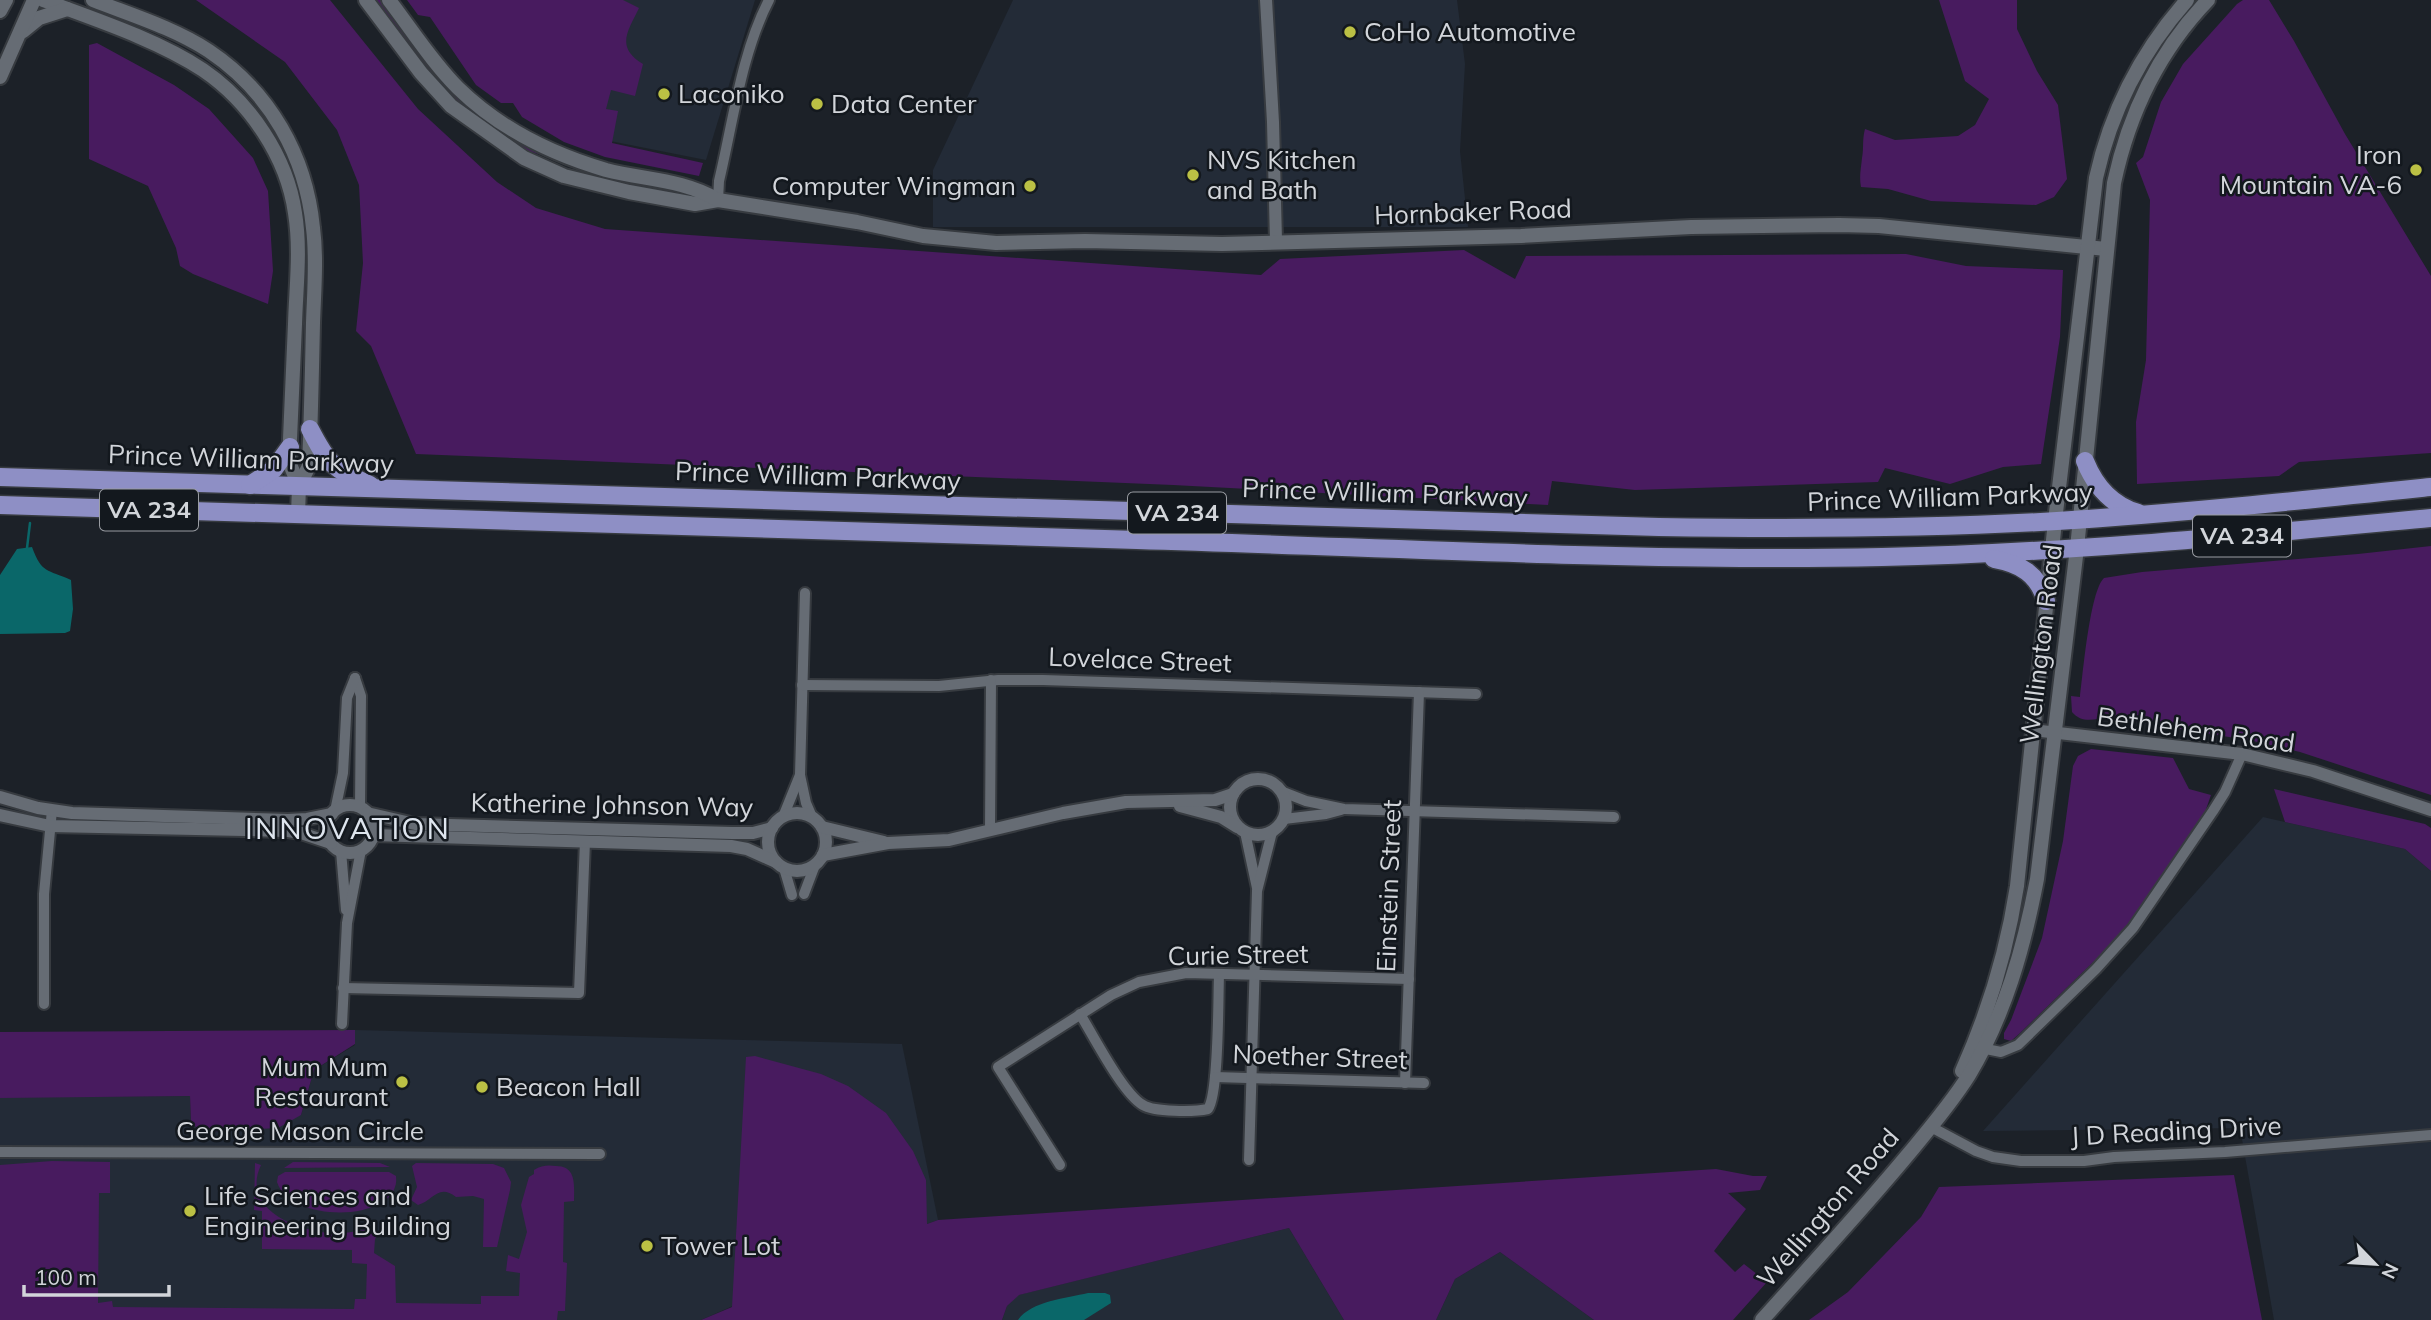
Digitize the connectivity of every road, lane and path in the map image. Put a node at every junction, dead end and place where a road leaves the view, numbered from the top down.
1 (6, 0) edge
2 (34, 0) edge
3 (43, 0) edge
4 (93, 0) edge
5 (366, 0) edge
6 (389, 0) edge
7 (769, 0) edge
8 (1266, 0) edge
9 (2188, 0) edge
10 (2208, 0) edge
11 (68, 9) junction
12 (0, 11) edge
13 (15, 40) junction
14 (0, 77) edge
15 (277, 121) junction
16 (262, 130) junction
17 (718, 200) junction
18 (1276, 241) junction
19 (2087, 249) junction
20 (2106, 249) junction
21 (310, 429) junction
22 (290, 447) junction
23 (2085, 461) junction
24 (0, 477) edge
25 (250, 485) junction
26 (299, 486) junction
27 (2431, 487) edge
28 (379, 489) junction
29 (0, 505) edge
30 (2144, 514) junction
31 (298, 516) junction
32 (2431, 518) edge
33 (2080, 519) junction
34 (2055, 521) junction
35 (2077, 548) junction
36 (2052, 550) junction
37 (1974, 554) junction
38 (805, 593) dead end
39 (2046, 601) junction
40 (991, 680) junction
41 (802, 685) junction
42 (1419, 692) junction
43 (1476, 694) dead end
44 (2032, 730) junction
45 (2056, 733) junction
46 (2242, 754) junction
47 (800, 775) junction
48 (1283, 792) junction
49 (1233, 794) junction
50 (0, 797) edge
51 (1166, 802) junction
52 (1344, 809) junction
53 (51, 810) junction
54 (363, 810) junction
55 (2431, 810) edge
56 (1415, 811) junction
57 (334, 812) junction
58 (0, 815) edge
59 (783, 817) junction
60 (1614, 817) dead end
61 (1284, 819) junction
62 (817, 822) junction
63 (50, 826) junction
64 (772, 828) junction
65 (990, 830) junction
66 (1241, 830) junction
67 (1272, 832) junction
68 (373, 835) junction
69 (585, 841) junction
70 (888, 843) junction
71 (336, 847) junction
72 (361, 850) junction
73 (819, 860) junction
74 (780, 865) junction
75 (1257, 891) junction
76 (804, 894) dead end
77 (792, 895) dead end
78 (347, 923) junction
79 (1219, 975) junction
80 (1255, 976) junction
81 (1409, 979) junction
82 (343, 988) junction
83 (44, 1004) dead end
84 (1080, 1014) junction
85 (342, 1024) dead end
86 (1978, 1048) junction
87 (1215, 1077) junction
88 (1251, 1078) junction
89 (1405, 1083) junction
90 (1424, 1083) dead end
91 (1931, 1127) junction
92 (2431, 1135) edge
93 (0, 1152) edge
94 (600, 1154) dead end
95 (1249, 1160) dead end
96 (1060, 1165) dead end
97 (1762, 1320) edge

1 - 12 main road
2 - 13 main road
3 - 11 main road
4 - 15 main road
5 - 17 main road, Hornbaker Road
6 - 17 main road, Hornbaker Road
7 - 17 street
8 - 18 street
9 - 19 main road, Wellington Road
10 - 20 main road, Wellington Road
11 - 13 main road
11 - 16 main road
13 - 14 main road
15 - 16 main road
15 - 21 main road
16 - 22 main road
17 - 18 main road, Hornbaker Road
18 - 19 main road, Hornbaker Road
19 - 20 main road, Hornbaker Road
19 - 34 main road, Wellington Road
20 - 23 main road, Wellington Road
21 - 26 main road
21 - 28 highway
22 - 25 highway
22 - 26 main road
23 - 30 highway
23 - 33 main road, Wellington Road
24 - 25 highway, Prince William Parkway / VA 234
25 - 26 highway, Prince William Parkway / VA 234
26 - 28 highway, Prince William Parkway / VA 234
26 - 31 main road
27 - 30 highway, Prince William Parkway / VA 234
28 - 34 highway, Prince William Parkway / VA 234
29 - 31 highway, Prince William Parkway / VA 234
30 - 33 highway, Prince William Parkway / VA 234
31 - 37 highway, Prince William Parkway / VA 234
32 - 35 highway, Prince William Parkway / VA 234
33 - 34 highway, Prince William Parkway / VA 234
33 - 35 main road, Wellington Road
34 - 36 main road, Wellington Road
35 - 36 highway, Prince William Parkway / VA 234
35 - 45 main road, Wellington Road
36 - 37 highway, Prince William Parkway / VA 234
36 - 39 main road, Wellington Road
37 - 39 highway
38 - 41 street
39 - 44 main road, Wellington Road
40 - 41 street, Lovelace Street
40 - 42 street, Lovelace Street
40 - 65 street
41 - 47 street
42 - 43 street, Lovelace Street
42 - 56 street, Einstein Street
44 - 45 street, Bethlehem Road
44 - 86 main road, Wellington Road
45 - 46 street, Bethlehem Road
45 - 86 main road, Wellington Road
46 - 55 street, Bethlehem Road
46 - 86 street
47 - 59 street
47 - 62 street
48 - 49 street
48 - 52 street
48 - 61 street
49 - 51 street
49 - 66 street
50 - 53 street
51 - 65 street
51 - 66 street
52 - 56 street
52 - 61 street
53 - 57 street
53 - 63 street
54 - 57 street
54 - 57 street
54 - 64 street, Katherine Johnson Way
54 - 68 street
56 - 60 street
56 - 81 street, Einstein Street
57 - 71 street
58 - 63 street
59 - 62 street
59 - 64 street
61 - 67 street
62 - 70 street
62 - 73 street
63 - 71 street
63 - 83 street
64 - 74 street
65 - 70 street
66 - 67 street
66 - 75 street
67 - 75 street
68 - 69 street, Katherine Johnson Way
68 - 72 street
69 - 74 street, Katherine Johnson Way
69 - 82 street
70 - 73 street
71 - 72 street
71 - 78 street
72 - 78 street
73 - 74 street
73 - 76 street
74 - 77 street
75 - 80 street
78 - 82 street
79 - 80 street, Curie Street
79 - 84 street, Curie Street
79 - 87 street
80 - 81 street, Curie Street
80 - 88 street
81 - 89 street, Einstein Street
82 - 85 street
84 - 87 street
84 - 96 street, Curie Street
86 - 91 main road, Wellington Road
87 - 88 street, Noether Street
88 - 89 street, Noether Street
88 - 95 street
89 - 90 street, Noether Street
91 - 92 street, J D Reading Drive
91 - 97 main road, Wellington Road
93 - 94 street, George Mason Circle

